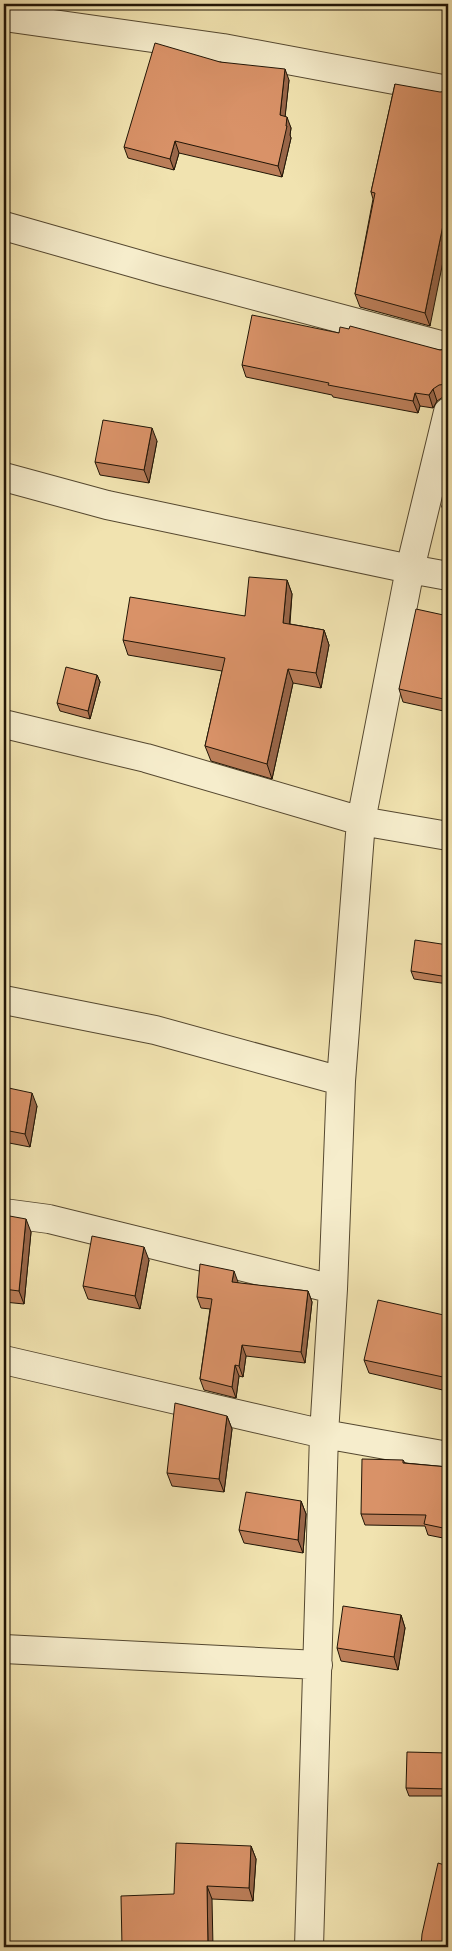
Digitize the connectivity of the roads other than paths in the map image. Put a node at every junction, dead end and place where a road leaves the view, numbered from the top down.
1 (4, 17) edge
2 (448, 90) edge
3 (4, 226) edge
4 (448, 347) edge
5 (448, 412) edge
6 (4, 477) edge
7 (410, 570) junction
8 (448, 576) edge
9 (4, 724) edge
10 (361, 821) junction
11 (448, 836) edge
12 (4, 1000) edge
13 (341, 1081) junction
14 (4, 1213) edge
15 (333, 1289) junction
16 (4, 1360) edge
17 (324, 1434) junction
18 (448, 1456) edge
19 (4, 1650) edge
20 (318, 1665) junction
21 (310, 1947) edge

1 - 2 street
3 - 4 street
5 - 7 street
6 - 7 street
7 - 8 street
7 - 10 street
9 - 10 street
10 - 11 street
10 - 13 street
12 - 13 street
13 - 15 street
14 - 15 street
15 - 17 street
16 - 17 street
17 - 18 street
17 - 20 street
19 - 20 street
20 - 21 street

